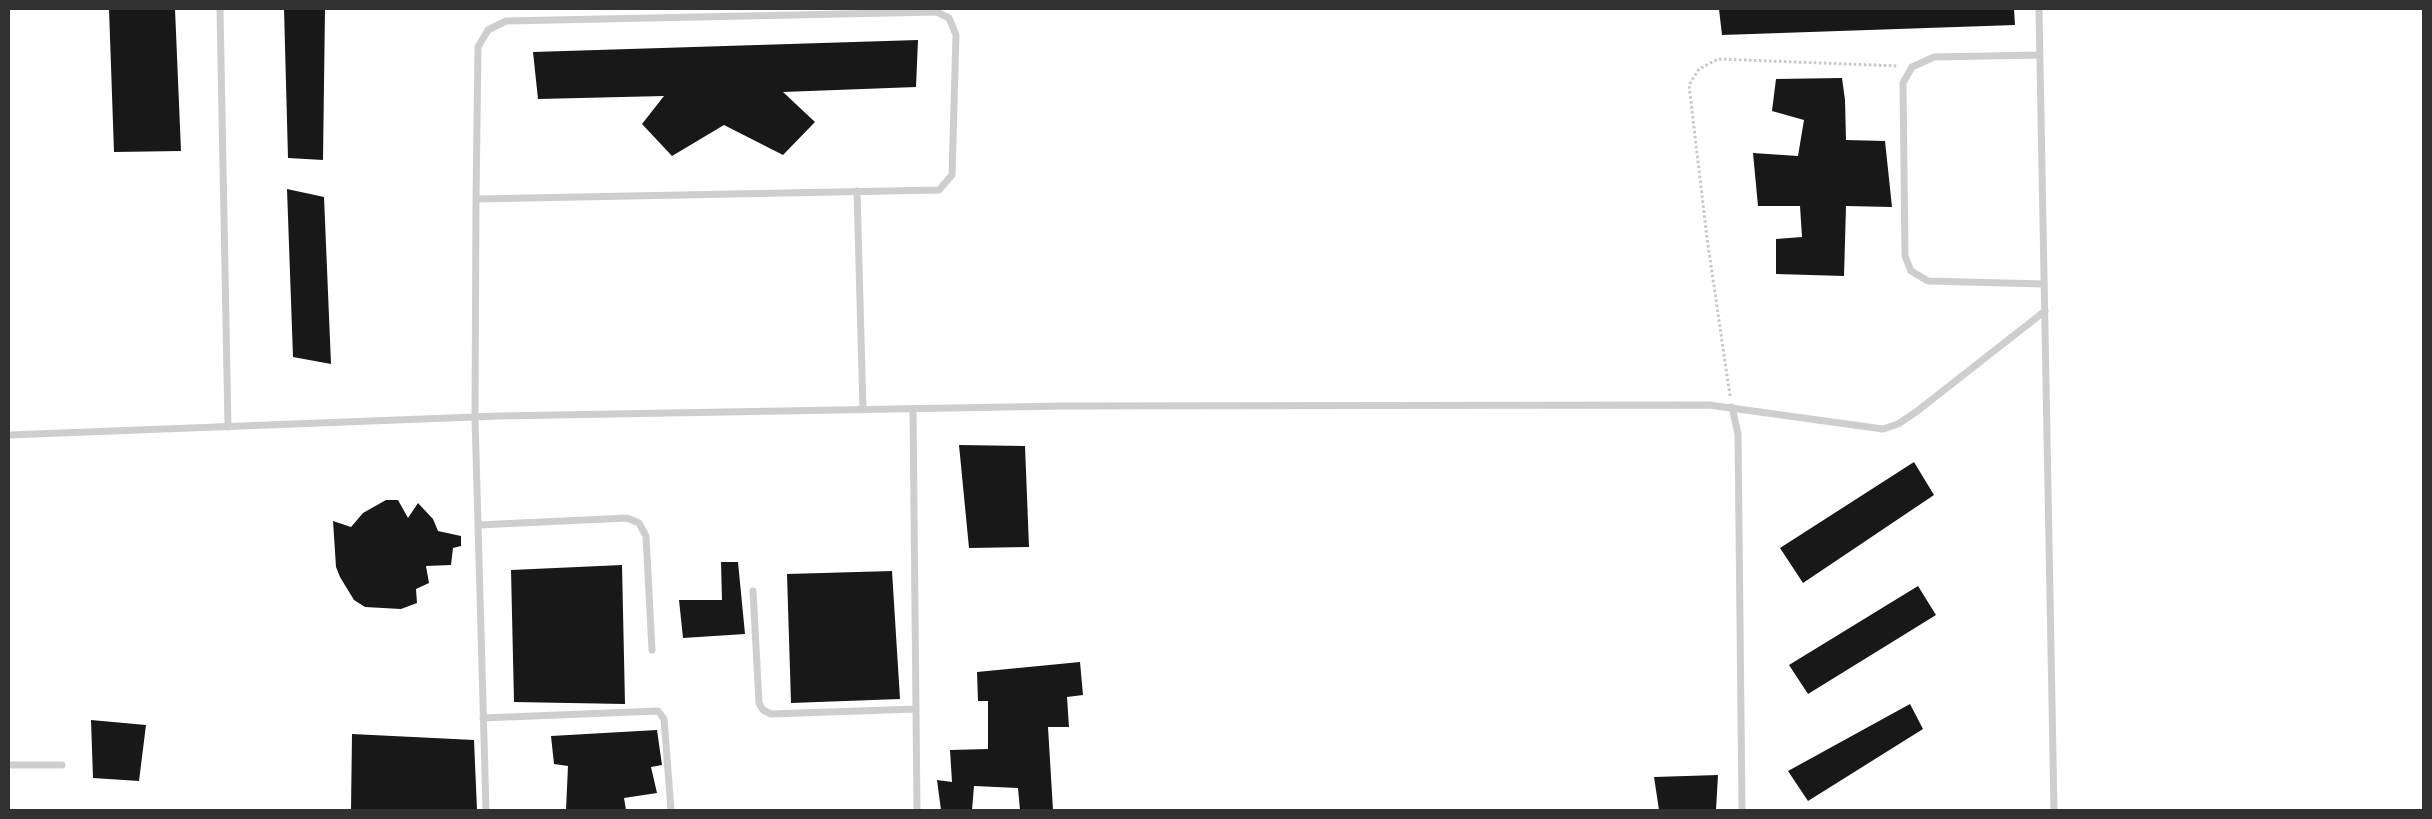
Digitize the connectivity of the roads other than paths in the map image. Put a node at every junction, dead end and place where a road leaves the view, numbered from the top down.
1 (220, 9) edge
2 (2039, 9) edge
3 (2039, 55) junction
4 (857, 191) junction
5 (476, 199) junction
6 (2044, 284) junction
7 (2045, 312) junction
8 (1732, 407) junction
9 (913, 409) junction
10 (863, 410) junction
11 (475, 417) junction
12 (228, 426) junction
13 (9, 435) edge
14 (478, 525) junction
15 (753, 591) dead end
16 (652, 650) dead end
17 (916, 709) junction
18 (483, 718) junction
19 (9, 765) edge
20 (62, 765) dead end
21 (486, 810) edge
22 (671, 810) edge
23 (917, 810) edge
24 (1742, 810) edge
25 (2054, 810) edge

1 - 12 lane
2 - 3 lane
3 - 6 lane
3 - 6 lane
4 - 5 lane
4 - 5 lane
4 - 10 lane
5 - 11 lane
6 - 7 lane
7 - 8 lane
7 - 25 lane
8 - 9 lane
8 - 24 lane
9 - 10 lane
9 - 17 lane
10 - 11 lane
11 - 12 lane
11 - 14 lane
12 - 13 lane
14 - 16 lane
14 - 18 lane
15 - 17 lane
17 - 23 lane
18 - 21 lane
18 - 22 lane
19 - 20 lane

